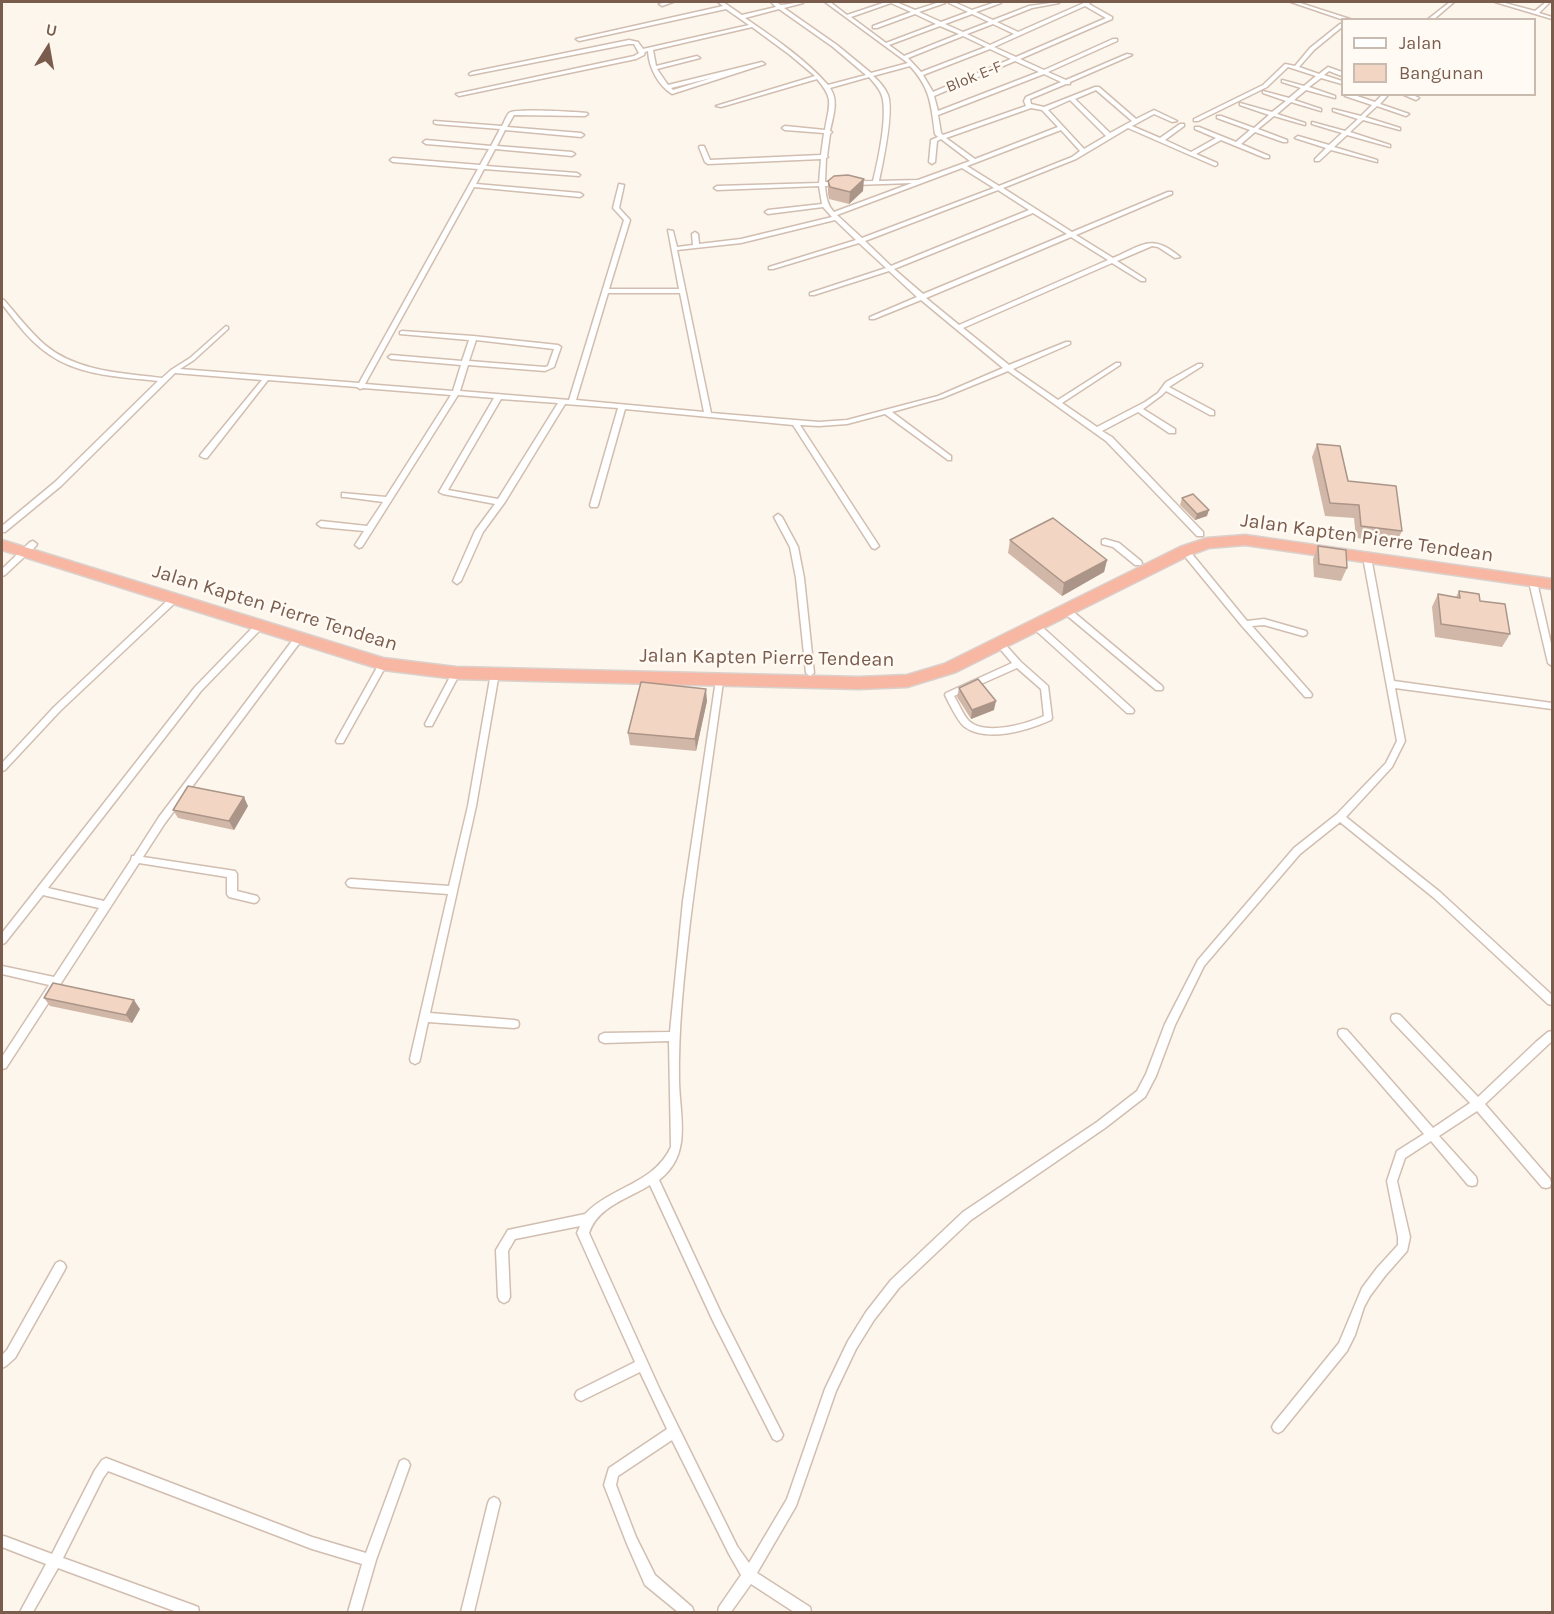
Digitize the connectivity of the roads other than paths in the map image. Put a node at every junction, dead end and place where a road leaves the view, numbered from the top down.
1 (671, 2) edge
2 (720, 2) edge
3 (773, 2) edge
4 (801, 2) edge
5 (827, 2) edge
6 (891, 2) edge
7 (943, 2) edge
8 (951, 2) edge
9 (999, 2) edge
10 (1024, 2) edge
11 (1057, 2) edge
12 (1293, 2) edge
13 (1452, 2) edge
14 (1497, 2) edge
15 (1548, 2) edge
16 (1088, 3) edge
17 (662, 4) dead end
18 (727, 7) junction
19 (780, 7) junction
20 (1031, 7) junction
21 (916, 12) junction
22 (972, 12) junction
23 (1536, 13) junction
24 (848, 16) junction
25 (741, 17) junction
26 (1345, 18) edge
27 (1432, 18) edge
28 (1552, 18) edge
29 (993, 22) junction
30 (940, 24) junction
31 (752, 26) junction
32 (875, 27) dead end
33 (1341, 27) edge
34 (1019, 34) junction
35 (962, 35) junction
36 (579, 39) dead end
37 (1115, 40) dead end
38 (887, 44) junction
39 (990, 47) junction
40 (650, 49) junction
41 (642, 51) junction
42 (1129, 55) dead end
43 (697, 58) dead end
44 (904, 58) junction
45 (1017, 60) junction
46 (911, 64) junction
47 (655, 68) junction
48 (1296, 68) junction
49 (1043, 72) junction
50 (472, 74) dead end
51 (920, 74) junction
52 (1341, 74) edge
53 (870, 75) junction
54 (1319, 75) junction
55 (818, 78) junction
56 (1284, 81) dead end
57 (1068, 83) junction
58 (1341, 83) edge
59 (666, 87) junction
60 (827, 87) junction
61 (1304, 87) junction
62 (1265, 92) dead end
63 (459, 94) dead end
64 (931, 95) junction
65 (1350, 96) edge
66 (1385, 96) edge
67 (1410, 96) edge
68 (1333, 97) dead end
69 (1071, 98) junction
70 (1416, 98) dead end
71 (1290, 100) junction
72 (1242, 104) dead end
73 (1375, 104) junction
74 (719, 106) dead end
75 (1029, 106) junction
76 (1044, 109) junction
77 (1319, 110) dead end
78 (1335, 110) dead end
79 (585, 114) dead end
80 (935, 114) junction
81 (1273, 114) junction
82 (1406, 114) dead end
83 (1219, 117) dead end
84 (1360, 118) junction
85 (1196, 120) dead end
86 (1174, 121) dead end
87 (436, 122) dead end
88 (1136, 122) junction
89 (1314, 123) dead end
90 (1182, 124) dead end
91 (1303, 124) dead end
92 (1127, 126) junction
93 (785, 128) dead end
94 (1061, 128) junction
95 (1197, 128) dead end
96 (502, 129) junction
97 (1398, 129) dead end
98 (1254, 130) junction
99 (829, 132) junction
100 (1345, 132) junction
101 (581, 135) dead end
102 (1109, 136) junction
103 (941, 138) junction
104 (1220, 138) junction
105 (1298, 138) dead end
106 (1160, 141) junction
107 (1285, 141) dead end
108 (426, 142) dead end
109 (1236, 145) junction
110 (1388, 146) dead end
111 (702, 147) dead end
112 (1329, 147) junction
113 (492, 148) junction
114 (1084, 152) junction
115 (572, 154) dead end
116 (1191, 154) junction
117 (825, 157) junction
118 (1267, 157) dead end
119 (393, 159) dead end
120 (974, 160) junction
121 (1317, 160) dead end
122 (1375, 161) dead end
123 (932, 162) dead end
124 (1215, 164) dead end
125 (962, 165) junction
126 (481, 168) junction
127 (577, 175) dead end
128 (921, 181) junction
129 (876, 182) junction
130 (821, 184) junction
131 (471, 185) junction
132 (621, 185) dead end
133 (717, 188) dead end
134 (997, 188) junction
135 (1170, 193) dead end
136 (580, 195) dead end
137 (825, 205) junction
138 (1034, 210) junction
139 (768, 212) dead end
140 (835, 216) junction
141 (670, 231) dead end
142 (695, 234) dead end
143 (1072, 235) junction
144 (861, 242) junction
145 (696, 246) junction
146 (674, 249) junction
147 (1178, 257) dead end
148 (1115, 261) junction
149 (771, 268) dead end
150 (890, 269) junction
151 (1143, 280) dead end
152 (607, 291) junction
153 (682, 291) junction
154 (812, 294) dead end
155 (921, 298) junction
156 (2, 301) edge
157 (872, 318) dead end
158 (226, 328) dead end
159 (958, 328) junction
160 (402, 333) dead end
161 (473, 338) junction
162 (1068, 342) dead end
163 (391, 357) dead end
164 (465, 364) junction
165 (1118, 364) dead end
166 (1200, 365) dead end
167 (1008, 368) junction
168 (173, 371) junction
169 (267, 379) junction
170 (163, 380) junction
171 (360, 387) junction
172 (1164, 387) junction
173 (456, 393) junction
174 (498, 397) junction
175 (562, 402) junction
176 (572, 402) junction
177 (1059, 402) junction
178 (622, 406) junction
179 (1138, 409) junction
180 (887, 412) junction
181 (1212, 413) dead end
182 (708, 414) junction
183 (795, 422) junction
184 (1098, 430) junction
185 (1172, 431) dead end
186 (204, 456) dead end
187 (948, 458) dead end
188 (345, 495) dead end
189 (388, 500) junction
190 (499, 502) junction
191 (594, 505) dead end
192 (778, 517) dead end
193 (321, 524) dead end
194 (369, 529) junction
195 (2, 531) edge
196 (1200, 534) junction
197 (1105, 542) dead end
198 (2, 544) edge
199 (359, 545) dead end
200 (875, 546) dead end
201 (29, 548) junction
202 (1185, 550) junction
203 (1366, 557) junction
204 (1138, 563) junction
205 (1454, 564) junction
206 (2, 573) edge
207 (1552, 573) edge
208 (457, 581) dead end
209 (1533, 582) junction
210 (1552, 585) edge
211 (1082, 596) junction
212 (173, 600) junction
213 (1067, 611) junction
214 (1245, 624) junction
215 (258, 626) junction
216 (1036, 626) junction
217 (1303, 633) dead end
218 (298, 639) junction
219 (1000, 644) junction
220 (1552, 663) edge
221 (383, 664) junction
222 (1018, 664) junction
223 (456, 673) junction
224 (495, 673) junction
225 (645, 673) junction
226 (810, 673) junction
227 (718, 681) junction
228 (1390, 684) junction
229 (1159, 688) dead end
230 (1308, 695) dead end
231 (1552, 706) edge
232 (1130, 711) dead end
233 (429, 724) dead end
234 (340, 741) dead end
235 (2, 768) edge
236 (1340, 817) junction
237 (135, 859) junction
238 (351, 883) dead end
239 (40, 890) junction
240 (453, 890) junction
241 (254, 899) dead end
242 (104, 905) junction
243 (2, 940) edge
244 (2, 970) edge
245 (55, 982) junction
246 (1552, 1001) edge
247 (425, 1017) junction
248 (1396, 1018) dead end
249 (514, 1024) dead end
250 (1343, 1033) dead end
251 (1552, 1035) edge
252 (674, 1036) junction
253 (604, 1038) dead end
254 (415, 1059) dead end
255 (2, 1065) edge
256 (1478, 1104) junction
257 (1430, 1134) junction
258 (653, 1179) junction
259 (1472, 1181) dead end
260 (1546, 1183) dead end
261 (587, 1219) junction
262 (60, 1267) dead end
263 (504, 1298) dead end
264 (2, 1362) edge
265 (643, 1364) junction
266 (581, 1395) dead end
267 (1278, 1427) dead end
268 (674, 1432) junction
269 (777, 1435) dead end
270 (404, 1465) dead end
271 (494, 1503) dead end
272 (4, 1542) dead end
273 (370, 1560) junction
274 (55, 1561) junction
275 (749, 1575) junction
276 (26, 1612) edge
277 (193, 1612) edge
278 (355, 1612) edge
279 (467, 1612) edge
280 (687, 1612) edge
281 (724, 1612) edge
282 (805, 1612) edge

1 - 17 street
2 - 18 street
3 - 19 street
4 - 19 street
5 - 24 street
6 - 21 street
6 - 24 street
7 - 21 street
8 - 22 street
9 - 22 street
10 - 20 street
11 - 20 street
12 - 26 street
13 - 27 street
14 - 23 street
15 - 23 street
16 - 34 street
16 - 45 street, Blok E-F
18 - 25 street
18 - 36 street
19 - 25 street
19 - 53 street
20 - 29 street
21 - 30 street
21 - 32 street
22 - 29 street
22 - 30 street
23 - 28 street
24 - 38 street
25 - 31 street
29 - 34 street
29 - 35 street
30 - 35 street
30 - 38 street
31 - 40 street
31 - 55 street
33 - 48 street
34 - 39 street
35 - 39 street
35 - 44 street
37 - 49 street
38 - 44 street
39 - 45 street
39 - 51 street
40 - 41 street
40 - 47 street
41 - 50 street
41 - 63 street
42 - 57 street
43 - 47 street
44 - 46 street
45 - 49 street
45 - 64 street, Blok E-F
46 - 51 street
46 - 53 street
47 - 59 street
48 - 54 street
48 - 85 street
49 - 57 street
49 - 80 street
51 - 64 street
52 - 54 street
53 - 60 street
53 - 129 street
54 - 58 street
54 - 61 street
55 - 60 street
55 - 74 street
56 - 61 street
57 - 75 street
59 - 59 street
60 - 99 street
61 - 68 street
61 - 71 street
62 - 71 street
64 - 80 street
65 - 73 street
66 - 73 street
67 - 70 street
69 - 76 street
69 - 88 street
69 - 102 street
71 - 77 street
71 - 81 street
72 - 81 street
73 - 82 street
73 - 84 street
75 - 76 street
75 - 103 street
76 - 94 street
78 - 84 street
79 - 96 street
80 - 103 street
81 - 91 street
81 - 98 street
83 - 98 street
84 - 97 street
84 - 100 street
86 - 88 street
87 - 96 street
88 - 92 street
89 - 100 street
90 - 106 street
92 - 102 street
92 - 106 street
93 - 99 street
94 - 114 street
94 - 120 street
95 - 104 street
96 - 101 street
96 - 113 street
98 - 107 street
98 - 109 street
99 - 117 street
100 - 110 street
100 - 112 street
102 - 114 street
103 - 120 street
103 - 123 street
104 - 109 street
104 - 116 street
105 - 112 street
106 - 116 street
108 - 113 street
109 - 118 street
111 - 117 street
112 - 121 street
112 - 122 street
113 - 115 street
113 - 126 street
114 - 134 street
116 - 124 street
117 - 130 street
119 - 126 street
120 - 125 street
125 - 128 street
125 - 134 street
126 - 127 street
126 - 131 street
128 - 129 street
128 - 140 street
129 - 130 street
130 - 133 street
130 - 137 street
131 - 136 street
131 - 171 street
132 - 152 street
134 - 138 street
134 - 144 street
135 - 143 street
137 - 139 street
137 - 140 street
138 - 143 street
138 - 150 street
140 - 144 street
140 - 145 street
141 - 146 street
142 - 145 street
143 - 148 street
143 - 155 street
144 - 149 street
144 - 150 street
145 - 146 street
146 - 153 street
147 - 148 street
148 - 151 street
148 - 159 street
150 - 154 street
150 - 155 street
152 - 153 street
152 - 176 street
153 - 182 street
155 - 157 street
155 - 159 street
156 - 170 street
158 - 168 street
159 - 167 street
160 - 161 street
161 - 164 street
161 - 164 street
162 - 167 street
163 - 164 street
164 - 173 street
165 - 177 street
166 - 172 street
167 - 177 street
167 - 180 street
168 - 169 street
168 - 170 street
169 - 171 street
169 - 186 street
170 - 195 street
171 - 173 street
172 - 179 street
172 - 181 street
173 - 174 street
173 - 189 street
174 - 175 street
174 - 190 street
175 - 176 street
175 - 190 street
176 - 178 street
177 - 184 street
178 - 182 street
178 - 191 street
179 - 184 street
179 - 185 street
180 - 183 street
180 - 187 street
182 - 183 street
183 - 200 street
184 - 196 street
188 - 189 street
189 - 194 street
190 - 208 street
192 - 226 street
193 - 194 street
194 - 199 street
195 - 201 highway, Jalan Kapten Pierre Tendean
196 - 204 highway, Jalan Kapten Pierre Tendean
196 - 205 highway, Jalan Kapten Pierre Tendean
197 - 204 street
198 - 201 highway, Jalan Kapten Pierre Tendean
201 - 206 street
201 - 212 highway, Jalan Kapten Pierre Tendean
201 - 225 highway, Jalan Kapten Pierre Tendean
202 - 203 highway, Jalan Kapten Pierre Tendean
202 - 211 highway, Jalan Kapten Pierre Tendean
202 - 214 street
203 - 205 highway, Jalan Kapten Pierre Tendean
203 - 228 street
204 - 211 highway, Jalan Kapten Pierre Tendean
205 - 207 highway, Jalan Kapten Pierre Tendean
205 - 209 highway, Jalan Kapten Pierre Tendean
209 - 210 highway, Jalan Kapten Pierre Tendean
209 - 220 street
211 - 213 highway, Jalan Kapten Pierre Tendean
211 - 226 highway, Jalan Kapten Pierre Tendean
212 - 215 highway, Jalan Kapten Pierre Tendean
212 - 235 street
213 - 216 highway, Jalan Kapten Pierre Tendean
213 - 229 street
214 - 217 street
214 - 230 street
215 - 218 highway, Jalan Kapten Pierre Tendean
215 - 239 street
216 - 219 highway, Jalan Kapten Pierre Tendean
216 - 232 street
218 - 221 highway, Jalan Kapten Pierre Tendean
218 - 237 street
219 - 222 street
219 - 227 highway, Jalan Kapten Pierre Tendean
221 - 223 highway, Jalan Kapten Pierre Tendean
221 - 234 street
222 - 222 street
223 - 224 highway, Jalan Kapten Pierre Tendean
223 - 233 street
224 - 225 highway, Jalan Kapten Pierre Tendean
224 - 240 street
225 - 226 highway, Jalan Kapten Pierre Tendean
225 - 227 highway, Jalan Kapten Pierre Tendean
227 - 252 street
228 - 231 street
228 - 236 street
236 - 246 street
236 - 275 street
237 - 241 street
237 - 242 street
238 - 240 street
239 - 242 street
239 - 243 street
240 - 247 street
242 - 245 street
244 - 245 street
245 - 255 street
247 - 249 street
247 - 254 street
248 - 256 street
250 - 257 street
251 - 256 street
252 - 253 street
252 - 258 street
256 - 257 street
256 - 260 street
257 - 259 street
257 - 267 street
258 - 261 street
258 - 269 street
261 - 263 street
261 - 265 street
262 - 264 street
265 - 266 street
265 - 268 street
268 - 275 street
268 - 280 street
270 - 273 street
271 - 279 street
272 - 274 street
273 - 274 street
273 - 278 street
274 - 276 street
274 - 277 street
275 - 281 street
275 - 282 street

